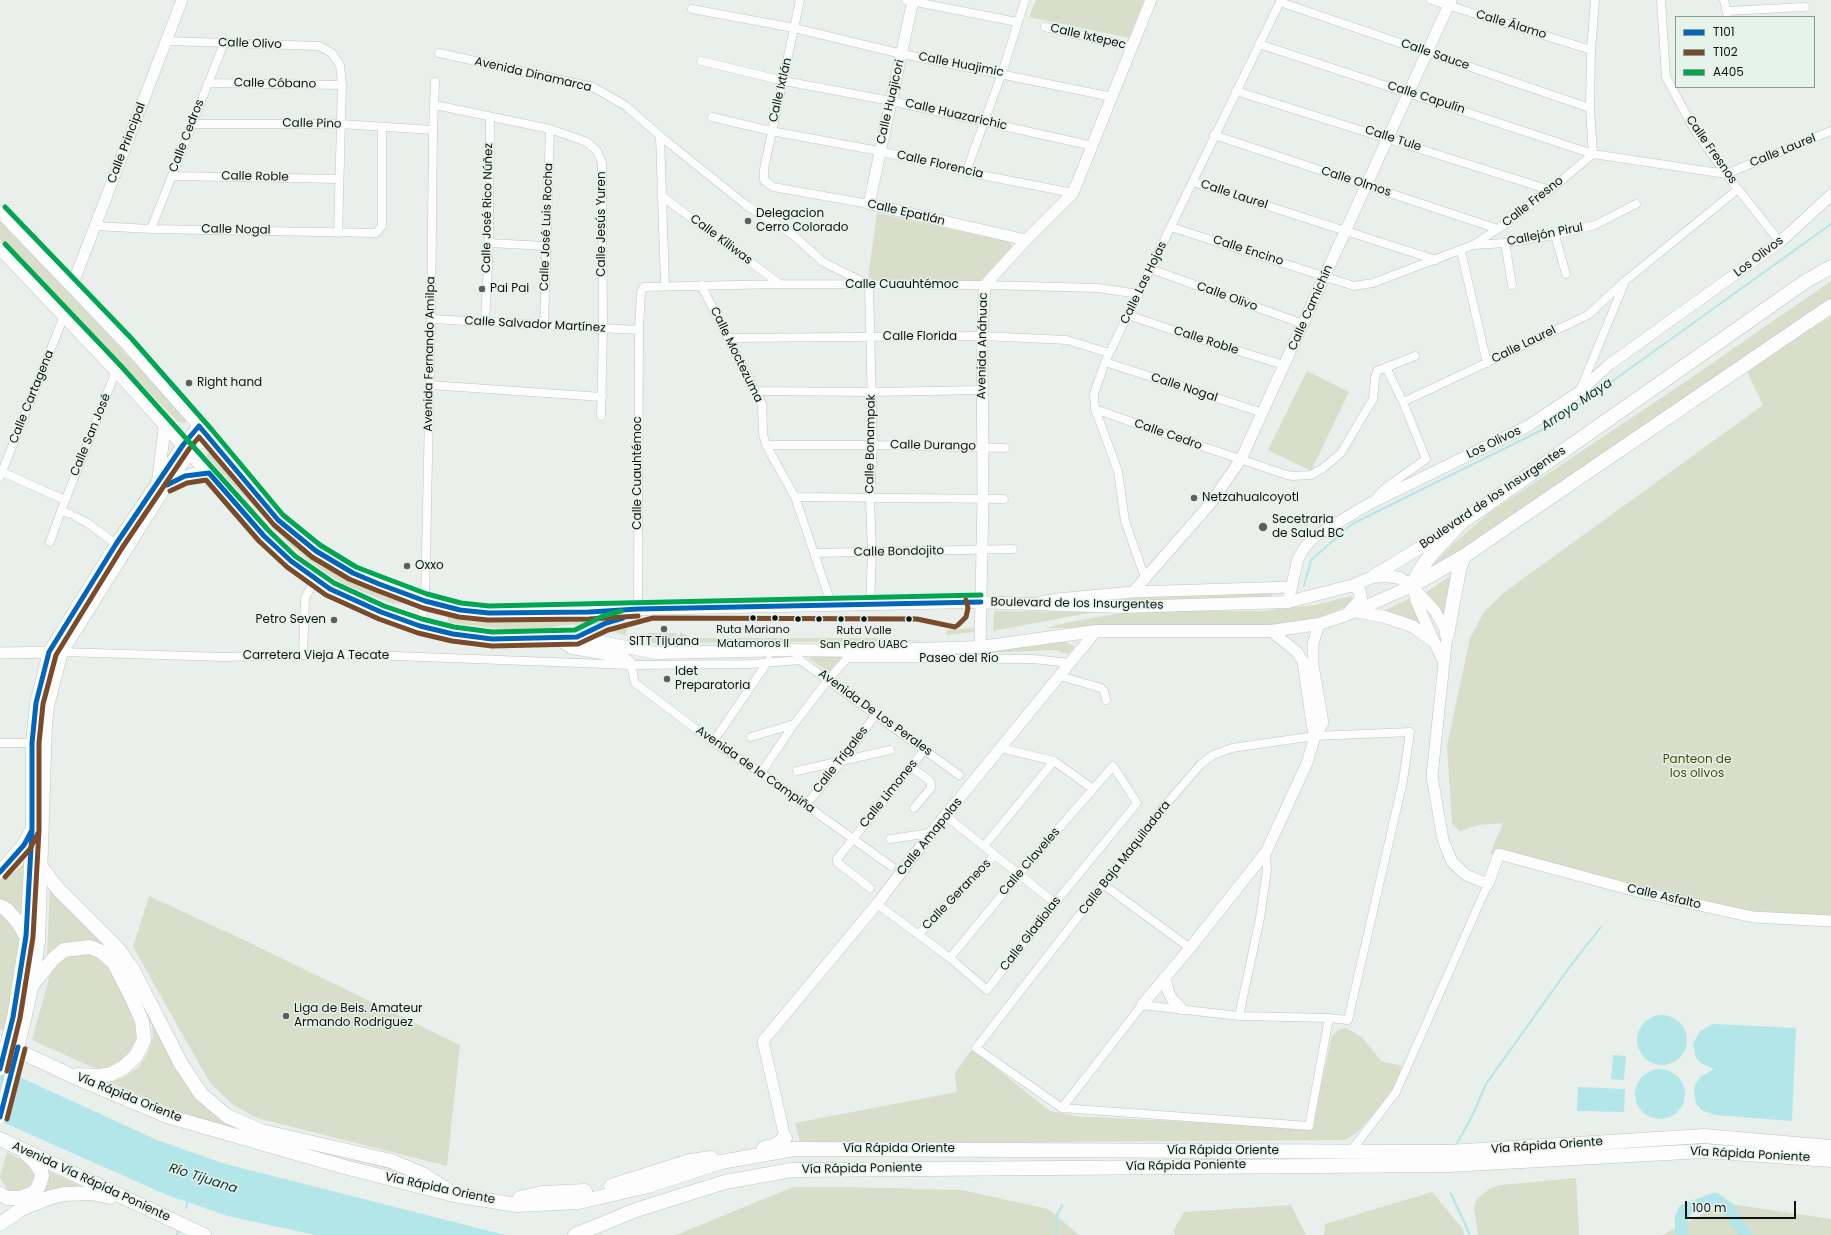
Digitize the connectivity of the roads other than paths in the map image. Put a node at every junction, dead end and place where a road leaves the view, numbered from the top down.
1 (182, 0) edge
2 (800, 0) edge
3 (1025, 0) edge
4 (1151, 0) edge
5 (1431, 0) edge
6 (1661, 0) edge
7 (1724, 0) edge
8 (910, 1) edge
9 (1281, 1) edge
10 (1593, 1) edge
11 (1450, 3) edge
12 (1805, 7) dead end
13 (692, 9) dead end
14 (1727, 14) edge
15 (1017, 22) junction
16 (1045, 27) dead end
17 (794, 28) junction
18 (167, 41) junction
19 (224, 43) junction
20 (1259, 44) junction
21 (1132, 47) junction
22 (1591, 50) junction
23 (1429, 52) junction
24 (439, 53) dead end
25 (902, 54) junction
26 (701, 61) dead end
27 (1002, 73) junction
28 (784, 81) junction
29 (435, 82) dead end
30 (208, 83) junction
31 (342, 85) junction
32 (1236, 91) junction
33 (1410, 93) junction
34 (1112, 97) junction
35 (891, 101) junction
36 (435, 105) junction
37 (1590, 108) junction
38 (490, 117) junction
39 (712, 117) dead end
40 (984, 122) junction
41 (192, 124) junction
42 (341, 124) junction
43 (382, 127) junction
44 (550, 129) junction
45 (433, 130) junction
46 (771, 131) junction
47 (1831, 132) edge
48 (1214, 135) junction
49 (660, 136) junction
50 (1388, 138) junction
51 (1093, 146) junction
52 (879, 151) junction
53 (1592, 154) junction
54 (966, 172) junction
55 (1726, 174) junction
56 (172, 176) junction
57 (339, 178) junction
58 (764, 180) joint
59 (1193, 182) junction
60 (1367, 185) junction
61 (1738, 189) junction
62 (1550, 190) junction
63 (1073, 193) junction
64 (1831, 195) edge
65 (663, 197) junction
66 (869, 204) junction
67 (1636, 204) dead end
68 (0, 212) edge
69 (95, 226) junction
70 (1171, 227) junction
71 (151, 229) junction
72 (1498, 229) junction
73 (1347, 230) junction
74 (338, 232) junction
75 (1555, 235) junction
76 (1026, 240) junction
77 (1780, 242) junction
78 (488, 243) junction
79 (1505, 243) junction
80 (1473, 245) junction
81 (546, 246) junction
82 (0, 249) edge
83 (1461, 251) junction
84 (1436, 260) junction
85 (1831, 267) edge
86 (1151, 270) junction
87 (1566, 274) dead end
88 (1325, 275) junction
89 (1625, 281) junction
90 (780, 284) junction
91 (665, 285) junction
92 (701, 285) junction
93 (869, 285) junction
94 (985, 285) junction
95 (1512, 285) dead end
96 (72, 286) junction
97 (1139, 294) junction
98 (1831, 306) edge
99 (1128, 315) junction
100 (64, 316) junction
101 (431, 319) junction
102 (485, 322) junction
103 (1303, 324) junction
104 (544, 325) junction
105 (603, 328) junction
106 (639, 330) junction
107 (982, 336) junction
108 (871, 337) junction
109 (728, 338) junction
110 (1109, 353) junction
111 (1415, 356) dead end
112 (1105, 362) junction
113 (1487, 363) junction
114 (1284, 365) junction
115 (1386, 367) junction
116 (116, 371) junction
117 (430, 385) junction
118 (982, 390) junction
119 (755, 391) junction
120 (872, 392) junction
121 (1579, 392) junction
122 (602, 397) junction
123 (1403, 402) junction
124 (1095, 409) junction
125 (1263, 413) junction
126 (601, 416) dead end
127 (165, 425) junction
128 (203, 430) junction
129 (873, 445) junction
130 (766, 446) junction
131 (983, 446) junction
132 (1005, 448) dead end
133 (187, 449) junction
134 (1241, 459) junction
135 (209, 473) junction
136 (1, 475) edge
137 (162, 484) junction
138 (795, 497) junction
139 (870, 498) junction
140 (983, 498) junction
141 (1004, 498) dead end
142 (65, 500) junction
143 (1369, 504) junction
144 (60, 511) junction
145 (1462, 522) junction
146 (50, 542) dead end
147 (116, 544) junction
148 (1013, 550) dead end
149 (983, 551) junction
150 (872, 552) junction
151 (814, 553) junction
152 (1464, 556) junction
153 (1145, 578) junction
154 (1370, 578) junction
155 (315, 579) junction
156 (1354, 584) junction
157 (1412, 586) junction
158 (1292, 587) junction
159 (1133, 592) junction
160 (425, 601) junction
161 (981, 602) junction
162 (1288, 602) junction
163 (870, 604) junction
164 (1032, 604) junction
165 (832, 606) junction
166 (638, 609) junction
167 (1351, 613) junction
168 (1319, 624) junction
169 (420, 626) junction
170 (1096, 631) junction
171 (1271, 631) junction
172 (554, 637) junction
173 (1440, 638) junction
174 (980, 647) junction
175 (775, 651) junction
176 (49, 652) junction
177 (62, 652) junction
178 (0, 653) edge
179 (851, 654) junction
180 (303, 655) junction
181 (796, 655) junction
182 (1070, 663) junction
183 (767, 664) junction
184 (631, 665) junction
185 (1060, 676) junction
186 (828, 680) junction
187 (1106, 700) dead end
188 (876, 714) junction
189 (794, 724) junction
190 (1315, 736) junction
191 (751, 737) dead end
192 (0, 742) edge
193 (713, 742) junction
194 (32, 743) junction
195 (1000, 748) junction
196 (925, 749) junction
197 (890, 750) dead end
198 (842, 760) junction
199 (1054, 761) junction
200 (1113, 766) joint
201 (911, 767) junction
202 (797, 770) dead end
203 (761, 773) junction
204 (959, 775) dead end
205 (1093, 789) junction
206 (806, 805) junction
207 (914, 808) dead end
208 (946, 816) junction
209 (32, 830) junction
210 (931, 833) junction
211 (852, 839) junction
212 (890, 839) dead end
213 (984, 846) junction
214 (1266, 852) junction
215 (995, 855) junction
216 (891, 866) dead end
217 (42, 868) junction
218 (0, 872) edge
219 (1019, 874) junction
220 (1488, 884) junction
221 (1104, 885) junction
222 (870, 888) dead end
223 (1055, 903) junction
224 (877, 904) junction
225 (0, 906) edge
226 (1831, 921) edge
227 (919, 934) junction
228 (26, 936) junction
229 (1190, 948) junction
230 (950, 958) junction
231 (1165, 977) junction
232 (33, 984) junction
233 (1142, 1005) junction
234 (1182, 1009) junction
235 (1239, 1016) junction
236 (1328, 1018) junction
237 (0, 1042) edge
238 (0, 1069) edge
239 (70, 1075) junction
240 (1062, 1108) junction
241 (0, 1117) edge
242 (785, 1138) joint
243 (0, 1139) edge
244 (13, 1144) junction
245 (1831, 1147) edge
246 (1351, 1151) junction
247 (1831, 1160) edge
248 (0, 1194) edge
249 (454, 1195) junction
250 (500, 1202) junction
251 (139, 1205) junction
252 (0, 1224) edge
253 (204, 1235) edge
254 (575, 1235) edge

1 - 18 street, Calle Principal
2 - 17 street, Calle Ixtlán
3 - 15 street
4 - 21 street, Avenida Anáhuac
5 - 11 street, Calle Álamo
6 - 55 street, Calle Fresnos
7 - 14 street
8 - 15 street
8 - 25 street, Calle Huajicori
9 - 20 street, Calle Las Hojas
9 - 23 street, Calle Sauce
10 - 22 street
11 - 22 street, Calle Álamo
11 - 23 street, Calle Camichín
12 - 14 street
13 - 17 street, Calle Huajimic
15 - 27 street
16 - 21 street, Calle Ixtepec
17 - 25 street, Calle Huajimic
17 - 28 street, Calle Ixtlán
18 - 19 street, Calle Olivo
18 - 69 street, Calle Principal
19 - 30 street, Calle Cedros
19 - 31 street, Calle Olivo
20 - 32 street, Calle Las Hojas
20 - 33 street, Calle Capulín
21 - 34 street, Avenida Anáhuac
22 - 37 street
23 - 33 street, Calle Camichín
23 - 37 street, Calle Sauce
24 - 49 street, Avenida Dinamarca
25 - 27 street, Calle Huajimic
25 - 35 street, Calle Huajicori
26 - 28 street, Calle Huazarichic
27 - 34 street, Calle Huajimic
27 - 40 street
28 - 35 street, Calle Huazarichic
28 - 46 street, Calle Ixtlán
29 - 36 street, Avenida Fernando Amilpa
30 - 31 street, Calle Cóbano
30 - 41 street, Calle Cedros
31 - 42 street
32 - 48 street, Calle Las Hojas
32 - 50 street, Calle Tule
33 - 50 street, Calle Camichín
33 - 53 street, Calle Capulín
34 - 51 street, Avenida Anáhuac
35 - 40 street, Calle Huazarichic
35 - 52 street, Calle Huajicori
36 - 38 street, Calle Jesús Yuren
36 - 45 street, Avenida Fernando Amilpa
37 - 53 street
38 - 44 street, Calle Jesús Yuren
38 - 78 street, Calle José Rico Núñez
39 - 46 street, Calle Florencia
40 - 51 street, Calle Huazarichic
40 - 54 street
41 - 42 street, Calle Pino
41 - 56 street, Calle Cedros
42 - 43 street, Calle Pino
42 - 57 street
43 - 45 street, Calle Pino
43 - 74 street, Calle Nogal
44 - 81 street, Calle José Luis Rocha
44 - 105 street, Calle Jesús Yuren
45 - 101 street, Avenida Fernando Amilpa
46 - 52 street, Calle Florencia
46 - 58 street, Calle Ixtlán
47 - 55 street, Calle Laurel
48 - 59 street, Calle Las Hojas
48 - 60 street, Calle Olmos
49 - 65 street
49 - 93 street, Avenida Dinamarca
50 - 60 street, Calle Camichín
50 - 62 street, Calle Tule
51 - 63 street, Avenida Anáhuac
52 - 54 street, Calle Florencia
52 - 66 street, Calle Huajicori
53 - 55 street
53 - 62 street, Calle Fresno
54 - 63 street, Calle Florencia
55 - 61 street, Calle Fresnos
56 - 57 street, Calle Roble
56 - 71 street, Calle Cedros
57 - 74 street
58 - 66 street, Calle Epatlán
59 - 70 street, Calle Las Hojas
59 - 73 street, Calle Laurel
60 - 72 street, Calle Olmos
60 - 73 street, Calle Camichín
61 - 77 street, Calle Fresnos
61 - 89 street, Calle Laurel
62 - 72 street, Calle Fresno
63 - 76 street, Avenida Anáhuac
64 - 77 street, Los Olivos
65 - 90 street, Calle Kiliwas
65 - 91 street
66 - 76 street, Calle Epatlán
67 - 75 street, Callejón Pirul
68 - 96 main road, Boulevard de los Insurgentes
69 - 71 street, Calle Nogal
69 - 96 street, Calle Principal
70 - 86 street, Calle Las Hojas
70 - 88 street, Calle Encino
71 - 74 street, Calle Nogal
72 - 80 street, Calle Fresno
73 - 84 street, Calle Laurel
73 - 88 street, Calle Camichín
75 - 79 street, Callejón Pirul
75 - 87 street
76 - 94 street, Avenida Anáhuac
77 - 121 street, Los Olivos
78 - 81 street
78 - 102 street, Calle José Rico Núñez
79 - 80 street, Callejón Pirul
79 - 95 street
80 - 83 street, Calle Fresno
81 - 104 street, Calle José Luis Rocha
82 - 100 main road
83 - 84 street, Calle Fresno
83 - 113 street
84 - 88 street, Calle Fresno
85 - 145 highway, Boulevard de los Insurgentes
86 - 97 street, Calle Las Hojas
86 - 103 street, Calle Olivo
88 - 103 street, Calle Camichín
89 - 113 street, Calle Laurel
89 - 121 street
90 - 92 street, Calle Cuauhtémoc
90 - 93 street, Calle Cuauhtémoc
91 - 92 street, Calle Cuauhtémoc
91 - 106 street, Calle Cuauhtémoc
92 - 109 street, Calle Moctezuma
93 - 94 street, Calle Cuauhtémoc
93 - 108 street, Calle Bonampak
94 - 97 street, Calle Cuauhtémoc
94 - 107 street, Avenida Anáhuac
96 - 128 main road, Boulevard de los Insurgentes
97 - 99 street, Calle Las Hojas
98 - 152 highway
99 - 110 street, Calle Las Hojas
99 - 114 street, Calle Roble
100 - 116 main road
100 - 136 street, Calle Cartagena
101 - 102 street, Calle Salvador Martínez
101 - 117 street, Avenida Fernando Amilpa
102 - 104 street, Calle Salvador Martínez
103 - 114 street, Calle Camichín
104 - 105 street, Calle Salvador Martínez
105 - 106 street, Calle Salvador Martínez
105 - 122 street, Calle Jesús Yuren
106 - 166 street, Calle Cuauhtémoc
107 - 108 street, Calle Florida
107 - 110 street, Calle Florida
107 - 118 street, Avenida Anáhuac
108 - 109 street, Calle Florida
108 - 120 street, Calle Bonampak
109 - 119 street, Calle Moctezuma
110 - 112 street, Calle Las Hojas
111 - 115 street
112 - 124 street, Calle Las Hojas
112 - 125 street, Calle Nogal
113 - 123 street, Calle Laurel
114 - 125 street, Calle Camichín
115 - 123 street
115 - 134 street, Calle Cedro
116 - 127 main road
116 - 142 street, Calle San José
117 - 122 street
117 - 160 street, Avenida Fernando Amilpa
118 - 120 street
118 - 131 street, Avenida Anáhuac
119 - 120 street
119 - 130 street, Calle Moctezuma
120 - 129 street, Calle Bonampak
121 - 143 street, Los Olivos
122 - 126 street, Calle Jesús Yuren
123 - 143 street
124 - 134 street, Calle Cedro
124 - 153 street, Calle Las Hojas
125 - 134 street, Calle Camichín
127 - 133 main road
127 - 137 main road
128 - 133 main road
128 - 160 main road, Boulevard de los Insurgentes
129 - 130 street, Calle Durango
129 - 131 street, Calle Durango
129 - 139 street, Calle Bonampak
130 - 138 street, Calle Moctezuma
131 - 132 street, Calle Durango
131 - 140 street, Avenida Anáhuac
133 - 135 main road
133 - 137 main road
134 - 153 street, Calle Camichín
135 - 137 main road
135 - 155 main road
136 - 142 street
137 - 147 main road
137 - 177 main road
138 - 139 street
138 - 151 street, Calle Moctezuma
139 - 140 street
139 - 150 street, Calle Bonampak
140 - 141 street
140 - 149 street, Avenida Anáhuac
142 - 144 street, Calle San José
143 - 158 street, Los Olivos
144 - 146 street, Calle San José
144 - 147 street
145 - 154 main road, Boulevard de los Insurgentes
145 - 157 highway
147 - 176 main road
148 - 149 street, Calle Bondojito
149 - 150 street, Calle Bondojito
149 - 161 street, Avenida Anáhuac
150 - 151 street, Calle Bondojito
150 - 163 street, Calle Bonampak
151 - 165 street, Calle Moctezuma
152 - 157 highway
152 - 173 highway
153 - 159 street, Calle Camichín
154 - 156 main road, Boulevard de los Insurgentes
154 - 157 main road
155 - 169 main road
155 - 180 street
156 - 162 main road, Boulevard de los Insurgentes
156 - 167 main road
157 - 167 main road
157 - 173 street
157 - 173 street
158 - 159 street
158 - 162 street, Los Olivos
159 - 164 street
160 - 166 main road, Boulevard de los Insurgentes
160 - 169 street, Avenida Fernando Amilpa
161 - 163 main road, Boulevard de los Insurgentes
161 - 164 main road, Boulevard de los Insurgentes
161 - 174 street, Avenida Anáhuac
162 - 164 main road, Boulevard de los Insurgentes
163 - 165 main road, Boulevard de los Insurgentes
165 - 166 main road, Boulevard de los Insurgentes
167 - 168 main road
167 - 173 main road
168 - 171 main road
168 - 190 street
169 - 172 main road
170 - 171 main road
170 - 174 main road
170 - 182 street, Calle Amapolas
171 - 190 street
172 - 175 main road
172 - 184 main road
173 - 220 street
174 - 179 main road
175 - 181 main road
175 - 183 street
176 - 177 street, Carretera Vieja A Tecate
176 - 178 street, Carretera Vieja A Tecate
176 - 194 main road
177 - 180 street, Carretera Vieja A Tecate
177 - 217 main road
179 - 181 main road
179 - 182 street, Paseo del Río
179 - 186 street
180 - 184 street, Carretera Vieja A Tecate
181 - 183 street
181 - 186 street, Avenida De Los Perales
182 - 185 street, Calle Amapolas
183 - 184 street
183 - 193 street
184 - 193 street, Avenida de la Campiña
185 - 187 street
185 - 195 street, Calle Amapolas
186 - 188 street, Avenida De Los Perales
186 - 189 street
188 - 196 street, Avenida De Los Perales
188 - 198 street, Calle Trigales
189 - 191 street
189 - 203 street
190 - 214 street
190 - 221 street, Calle Baja Maquiladora
190 - 236 street, Calle Baja Maquiladora
192 - 194 street
193 - 203 street, Avenida de la Campiña
194 - 209 main road
195 - 199 street
195 - 208 street, Calle Amapolas
196 - 201 street, Calle Limones
196 - 204 street, Avenida De Los Perales
197 - 198 street
198 - 202 street
198 - 206 street, Calle Trigales
199 - 205 street
199 - 213 street, Calle Geraneos
200 - 205 street, Calle Claveles
200 - 223 street, Calle Gladiolas
201 - 207 street
201 - 211 street, Calle Limones
203 - 206 street, Avenida de la Campiña
205 - 219 street, Calle Claveles
206 - 211 street, Avenida de la Campiña
208 - 210 street, Calle Amapolas
208 - 213 street
209 - 218 highway
209 - 228 main road
210 - 212 street
210 - 224 street, Calle Amapolas
211 - 216 street, Avenida de la Campiña
211 - 222 street, Calle Limones
213 - 215 street
214 - 229 street
214 - 235 street
215 - 219 street
215 - 227 street, Calle Geraneos
217 - 232 main road
217 - 249 highway
219 - 223 street
219 - 230 street, Calle Claveles
220 - 226 street, Calle Asfalto
220 - 246 street
221 - 229 street
221 - 240 street, Calle Baja Maquiladora
223 - 230 street, Calle Gladiolas
224 - 227 street, Calle Gladiolas
224 - 242 street, Calle Amapolas
225 - 228 highway
227 - 230 street, Calle Gladiolas
228 - 238 main road, bridge
229 - 231 street
231 - 233 street
231 - 234 street
232 - 239 highway
232 - 241 main road, bridge
233 - 234 street, Calle Baja Maquiladora
233 - 240 street
234 - 235 street, Calle Baja Maquiladora
235 - 236 street, Calle Baja Maquiladora
236 - 240 street
237 - 239 highway, Vía Rápida Oriente
239 - 249 highway, Vía Rápida Oriente
242 - 250 highway
243 - 244 highway, Avenida Vía Rápida Poniente
244 - 248 highway
244 - 251 highway, Avenida Vía Rápida Poniente
245 - 246 highway, Vía Rápida Oriente
246 - 250 highway, Vía Rápida Oriente
247 - 254 highway, Vía Rápida Poniente
249 - 250 highway, Vía Rápida Oriente
251 - 252 highway
251 - 253 highway, Avenida Vía Rápida Poniente

